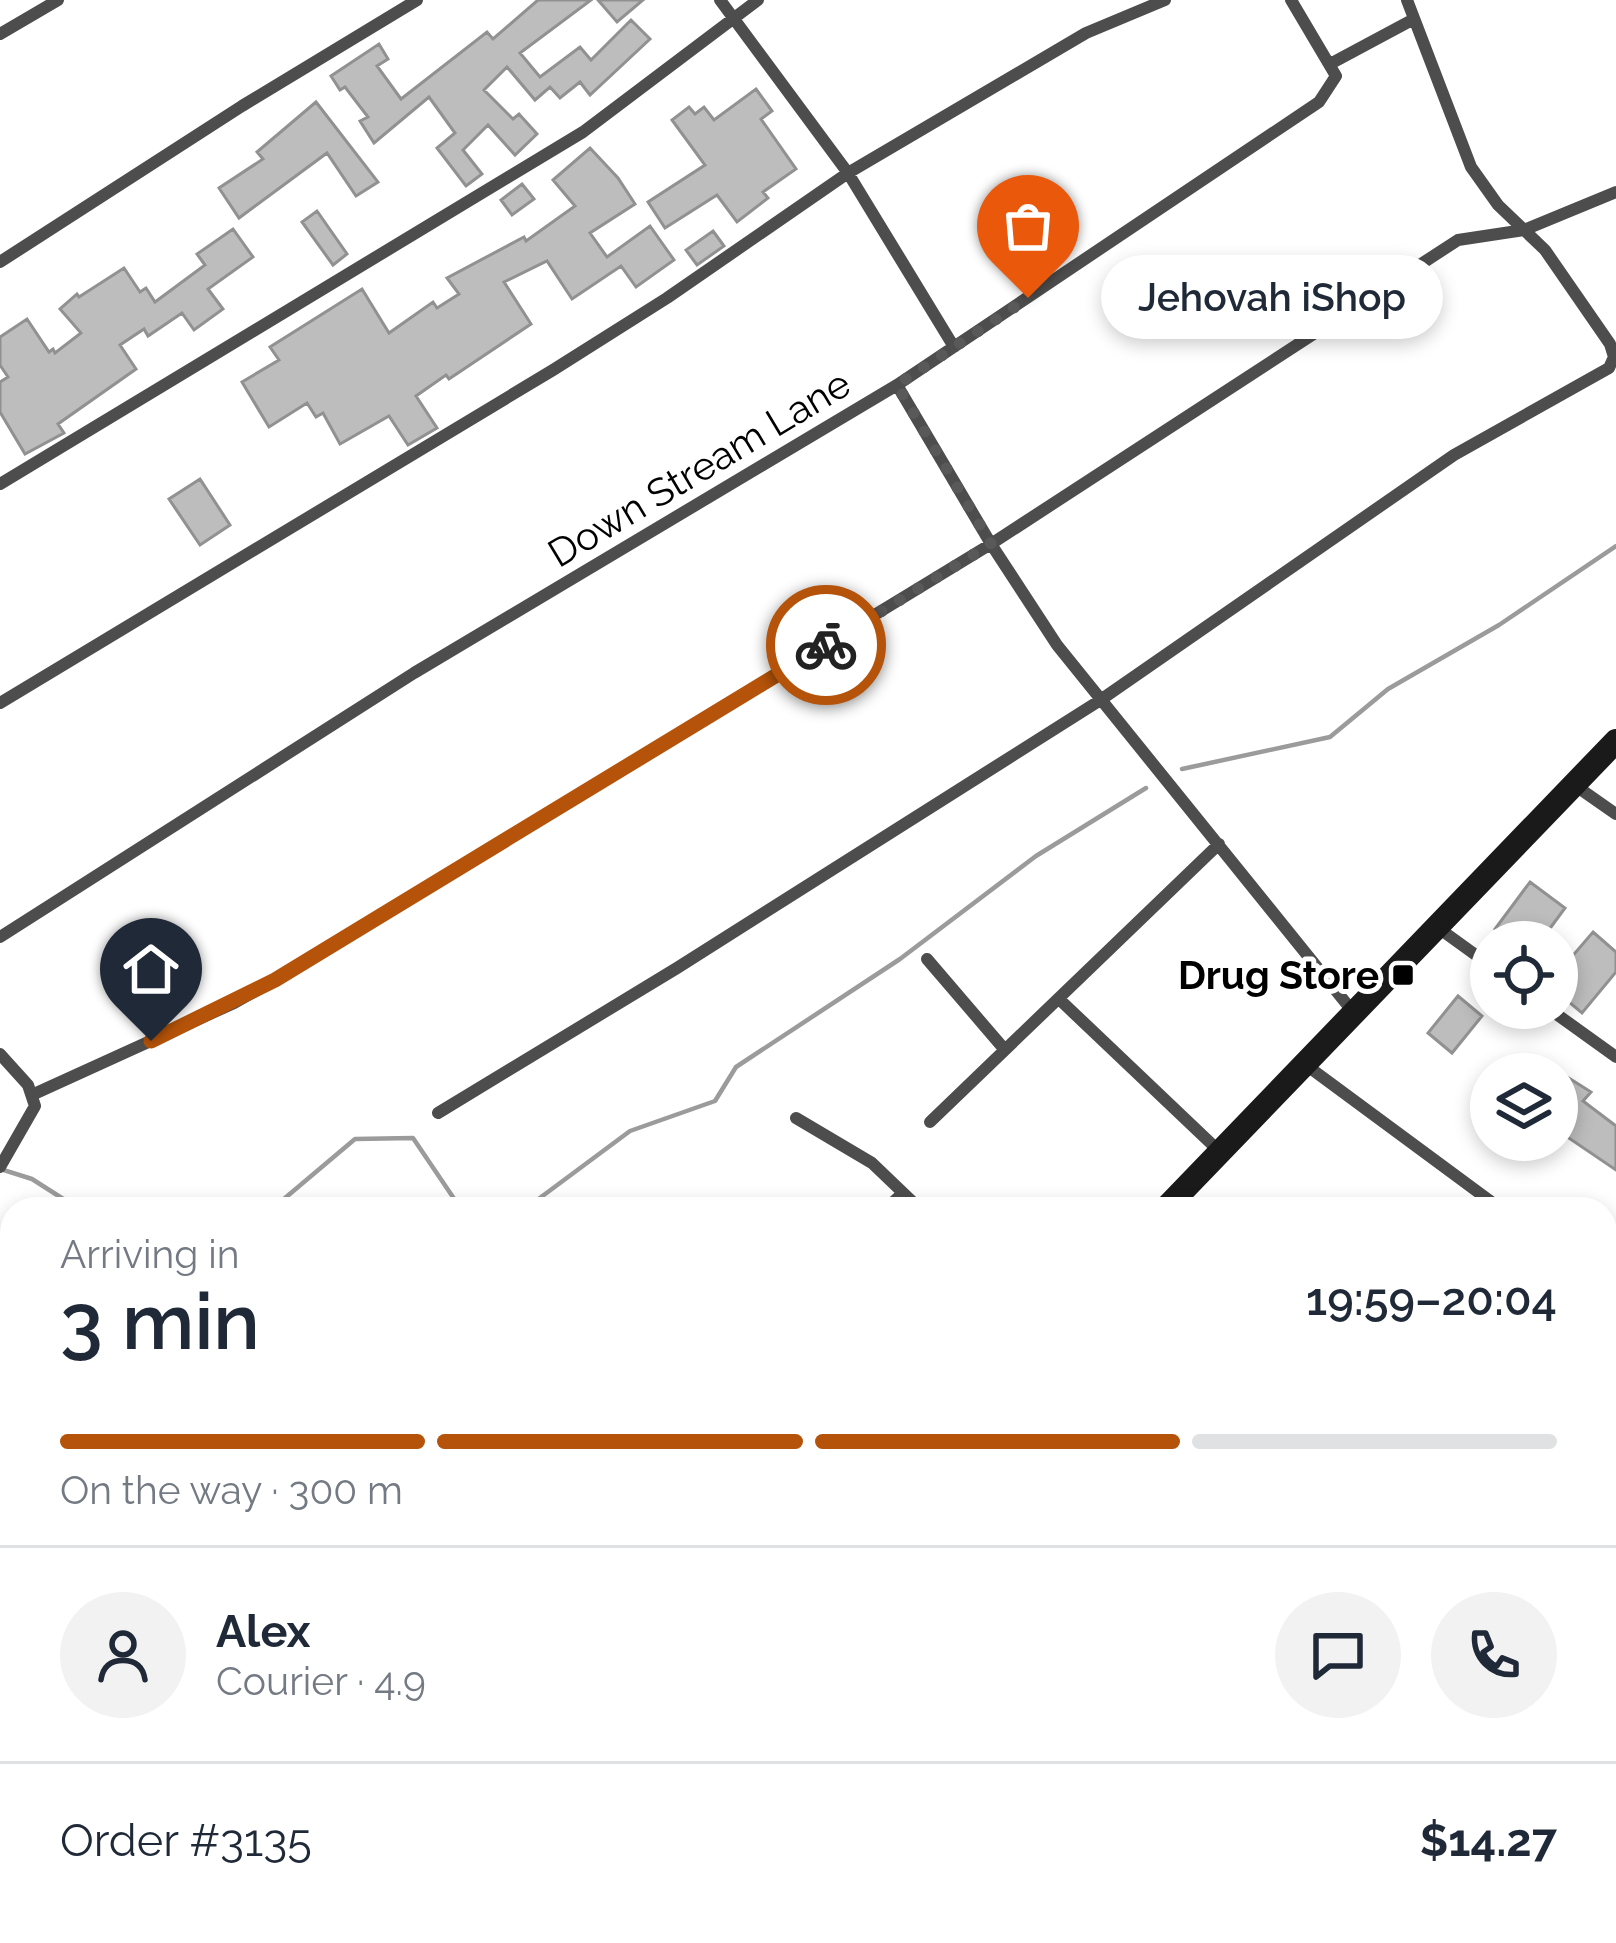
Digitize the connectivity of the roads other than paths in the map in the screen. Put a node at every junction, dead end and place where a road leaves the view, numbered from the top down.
1 (58, 0) edge
2 (417, 0) edge
3 (719, 0) edge
4 (758, 0) edge
5 (1165, 0) edge
6 (1291, 0) edge
7 (1407, 0) edge
8 (735, 19) junction
9 (1414, 19) junction
10 (0, 34) edge
11 (1330, 64) junction
12 (848, 173) junction
13 (1616, 192) edge
14 (1525, 230) junction
15 (0, 262) edge
16 (954, 347) junction
17 (897, 385) junction
18 (0, 484) edge
19 (991, 544) junction
20 (1099, 701) junction
21 (0, 703) edge
22 (1616, 741) edge
23 (1572, 782) junction
24 (1616, 814) edge
25 (1219, 844) junction
26 (1437, 927) junction
27 (0, 937) edge
28 (1470, 951) edge
29 (927, 959) dead end
30 (1059, 999) junction
31 (1355, 1014) junction
32 (1577, 1029) edge
33 (1005, 1050) junction
34 (0, 1054) edge
35 (1616, 1057) edge
36 (1306, 1065) junction
37 (34, 1094) junction
38 (438, 1113) dead end
39 (796, 1118) dead end
40 (930, 1122) dead end
41 (1220, 1152) junction
42 (0, 1167) edge
43 (902, 1194) junction
44 (899, 1197) edge
45 (906, 1197) edge
46 (1182, 1197) edge
47 (1486, 1197) edge

1 - 10 street
2 - 15 street
3 - 8 street
4 - 8 street
5 - 12 street
6 - 11 street
7 - 9 street
8 - 12 street
8 - 18 street
9 - 11 street
9 - 14 street
11 - 16 street, Down Stream Lane
12 - 16 street
12 - 21 street
13 - 14 street
14 - 19 street
14 - 20 street
16 - 17 street, Down Stream Lane
17 - 19 street
17 - 27 street, Down Stream Lane
19 - 20 street
19 - 37 street
20 - 25 street
20 - 38 street
22 - 23 main road
23 - 24 street
23 - 26 main road
25 - 30 street
25 - 31 street
26 - 28 street
26 - 31 main road
29 - 33 street
30 - 33 street
30 - 41 street
31 - 36 main road
32 - 35 street
33 - 40 street
34 - 37 street
36 - 41 main road
36 - 47 street
37 - 42 street
39 - 43 street
41 - 46 main road
43 - 44 street
43 - 45 street

